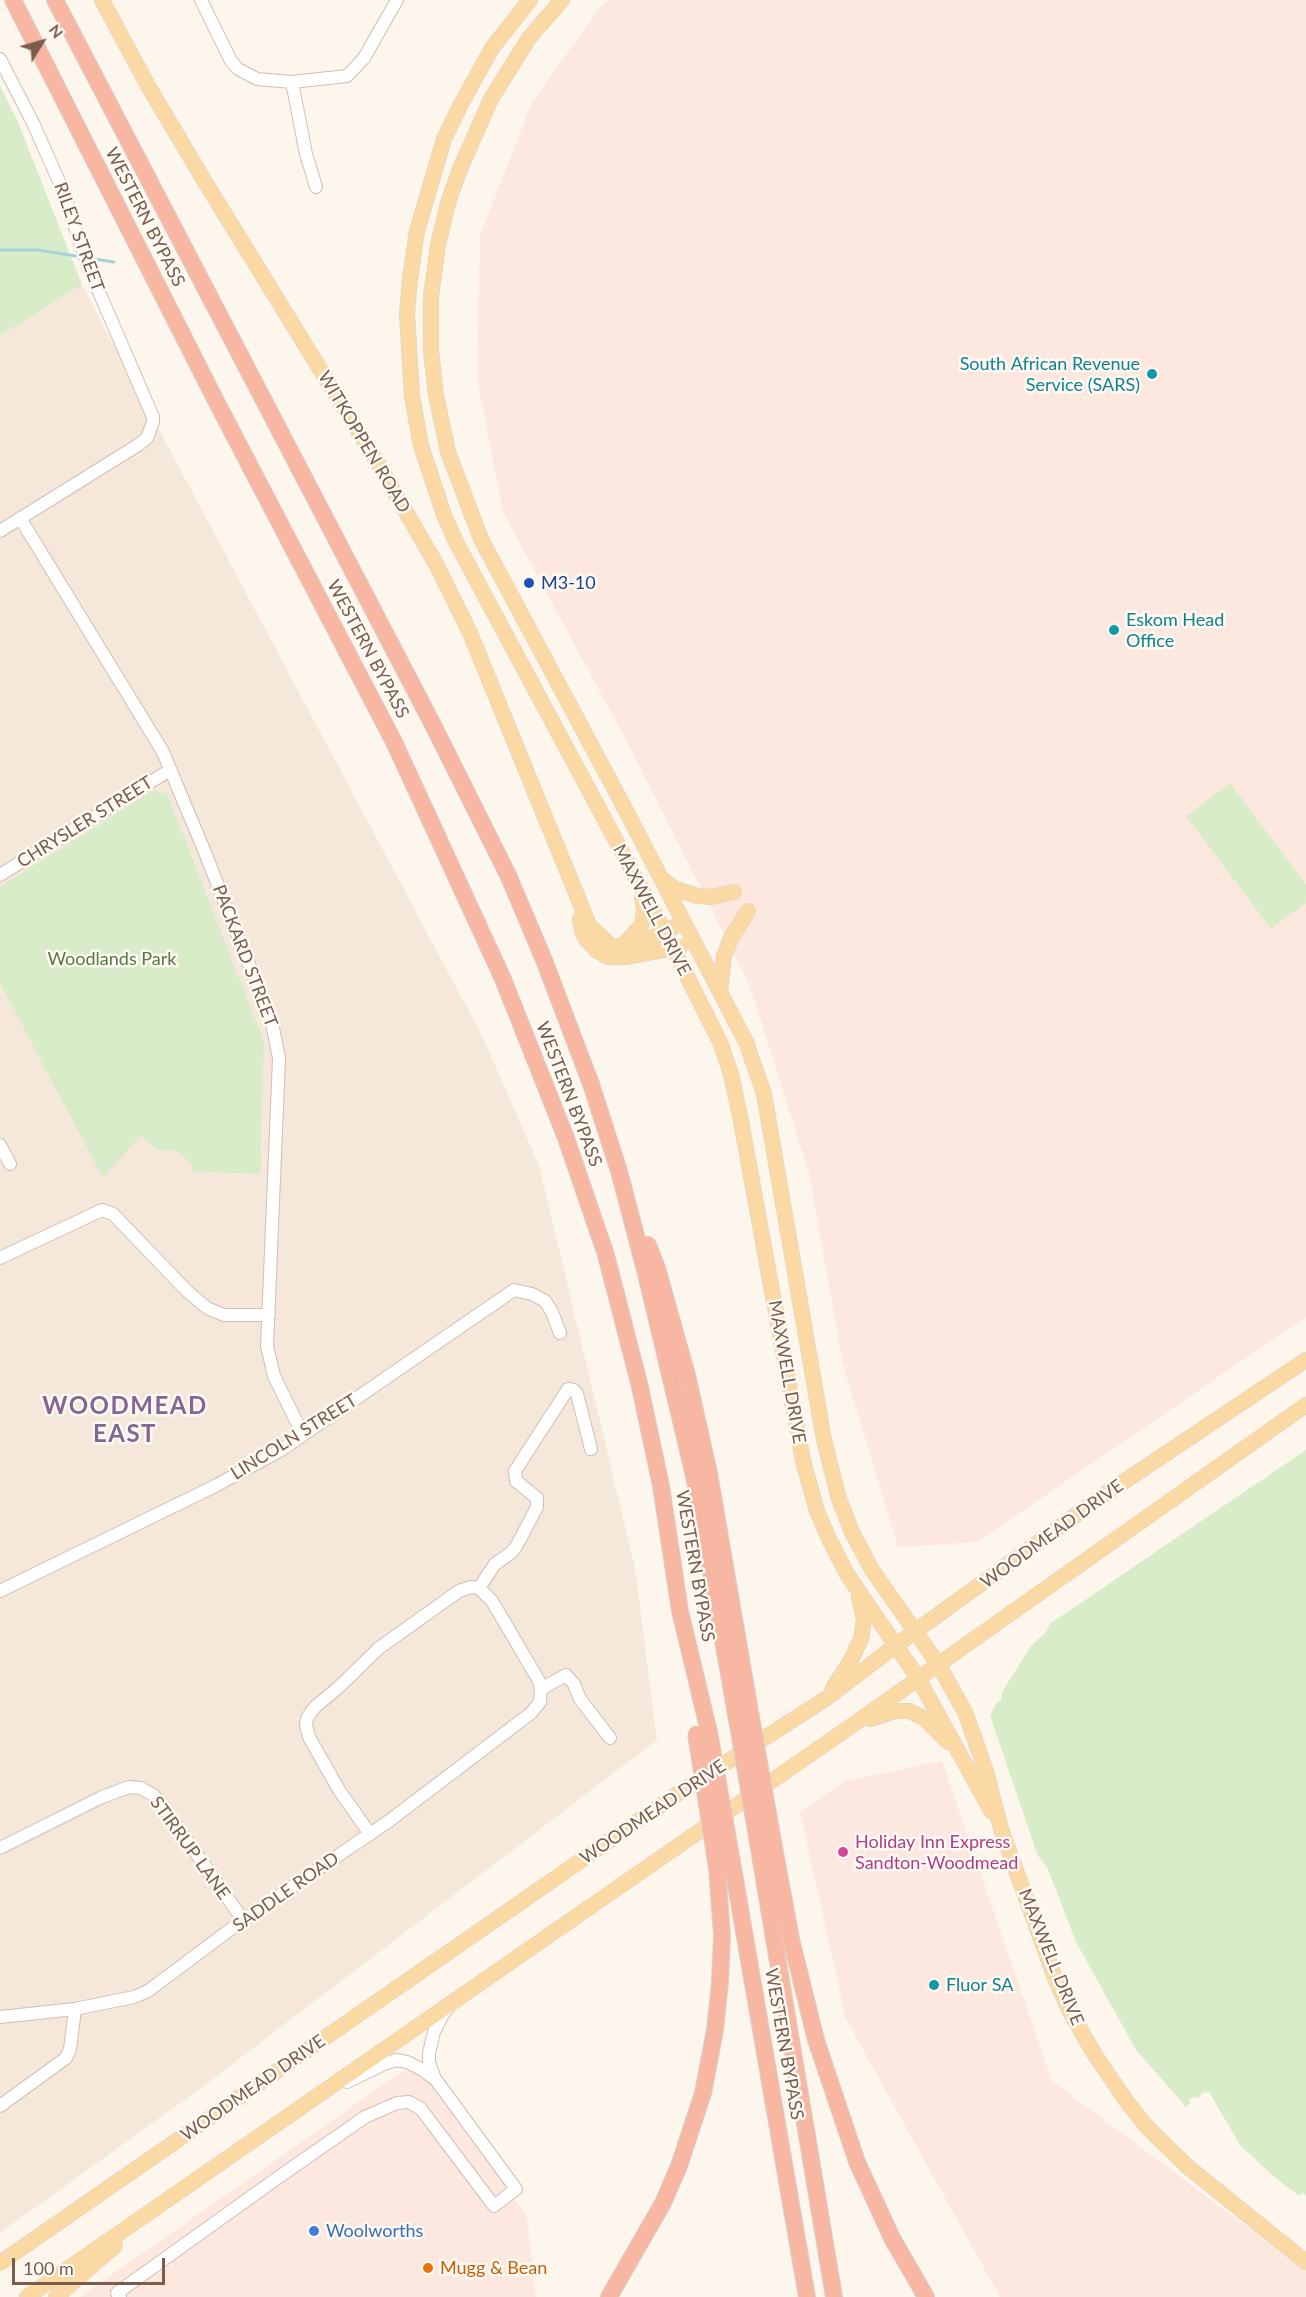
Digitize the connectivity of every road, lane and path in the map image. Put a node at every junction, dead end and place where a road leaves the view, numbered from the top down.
1 (13, 0) edge
2 (55, 0) edge
3 (102, 0) edge
4 (201, 0) edge
5 (397, 0) edge
6 (530, 0) edge
7 (562, 0) edge
8 (0, 59) edge
9 (292, 82) junction
10 (316, 187) dead end
11 (20, 518) junction
12 (0, 531) edge
13 (536, 641) junction
14 (514, 651) junction
15 (170, 770) junction
16 (0, 874) edge
17 (660, 878) junction
18 (640, 886) junction
19 (734, 892) dead end
20 (580, 906) junction
21 (748, 911) dead end
22 (684, 922) junction
23 (665, 932) junction
24 (694, 942) junction
25 (624, 947) junction
26 (673, 949) junction
27 (720, 991) junction
28 (0, 1145) edge
29 (10, 1164) dead end
30 (2, 1252) edge
31 (269, 1315) junction
32 (560, 1333) dead end
33 (1306, 1360) edge
34 (1306, 1404) edge
35 (303, 1435) junction
36 (591, 1449) dead end
37 (847, 1574) junction
38 (479, 1588) junction
39 (0, 1591) edge
40 (916, 1631) junction
41 (895, 1646) junction
42 (938, 1664) junction
43 (918, 1677) junction
44 (541, 1694) junction
45 (827, 1698) junction
46 (844, 1731) junction
47 (610, 1738) dead end
48 (960, 1755) junction
49 (1001, 1829) junction
50 (370, 1834) junction
51 (765, 1840) junction
52 (0, 1848) edge
53 (725, 1865) junction
54 (243, 1920) junction
55 (456, 1999) junction
56 (75, 2009) junction
57 (0, 2017) edge
58 (436, 2080) junction
59 (314, 2099) junction
60 (0, 2106) edge
61 (169, 2199) junction
62 (1264, 2230) junction
63 (1306, 2253) edge
64 (1306, 2262) edge
65 (0, 2263) edge
66 (27, 2297) edge
67 (56, 2297) edge
68 (120, 2297) edge
69 (607, 2297) edge
70 (807, 2297) edge
71 (835, 2297) edge
72 (926, 2297) edge

1 - 53 highway, WESTERN BYPASS, bridge
2 - 51 highway, WESTERN BYPASS, bridge
3 - 20 main road, WITKOPPEN ROAD
4 - 9 street
5 - 9 street
6 - 14 main road, MAXWELL DRIVE
7 - 13 main road, MAXWELL DRIVE
8 - 11 street, RILEY STREET
9 - 10 street
11 - 12 street
11 - 15 street, PACKARD STREET
13 - 14 main road
13 - 17 main road, MAXWELL DRIVE
14 - 18 main road, MAXWELL DRIVE
15 - 16 street, CHRYSLER STREET
15 - 31 street, PACKARD STREET
17 - 19 main road
17 - 22 main road, MAXWELL DRIVE
18 - 23 main road, MAXWELL DRIVE
18 - 25 main road
20 - 25 main road, WITKOPPEN ROAD
20 - 26 main road, WITKOPPEN ROAD
21 - 27 main road
22 - 23 main road
22 - 24 main road, MAXWELL DRIVE
23 - 25 main road
23 - 26 main road, MAXWELL DRIVE
24 - 26 main road, WITKOPPEN ROAD
24 - 27 main road, MAXWELL DRIVE
26 - 37 main road, MAXWELL DRIVE
27 - 40 main road, MAXWELL DRIVE
28 - 29 street
30 - 31 street
31 - 35 street, PACKARD STREET
32 - 35 street, LINCOLN STREET
33 - 40 main road, WOODMEAD DRIVE
34 - 42 main road
35 - 39 street, LINCOLN STREET
36 - 38 street
37 - 41 main road, MAXWELL DRIVE
37 - 45 main road
38 - 44 street
38 - 50 street
40 - 41 main road, WOODMEAD DRIVE
40 - 42 main road, MAXWELL DRIVE
41 - 43 main road, MAXWELL DRIVE
41 - 45 main road, WOODMEAD DRIVE
42 - 43 main road
42 - 49 main road, MAXWELL DRIVE
43 - 46 main road
43 - 48 main road, MAXWELL DRIVE
44 - 47 street
44 - 50 street, SADDLE ROAD
45 - 65 main road, WOODMEAD DRIVE
46 - 48 main road
46 - 55 main road
48 - 49 main road, MAXWELL DRIVE
49 - 62 main road, MAXWELL DRIVE
50 - 54 street, SADDLE ROAD
51 - 71 highway, WESTERN BYPASS
51 - 72 highway
52 - 54 street, STIRRUP LANE
53 - 69 highway
53 - 70 highway, WESTERN BYPASS
54 - 56 street, SADDLE ROAD
55 - 58 street
55 - 59 main road
56 - 57 street, SADDLE ROAD
56 - 60 street
58 - 59 street
58 - 68 street
59 - 61 main road
61 - 66 main road
61 - 67 main road
62 - 63 main road, MAXWELL DRIVE
62 - 64 main road, MAXWELL DRIVE

